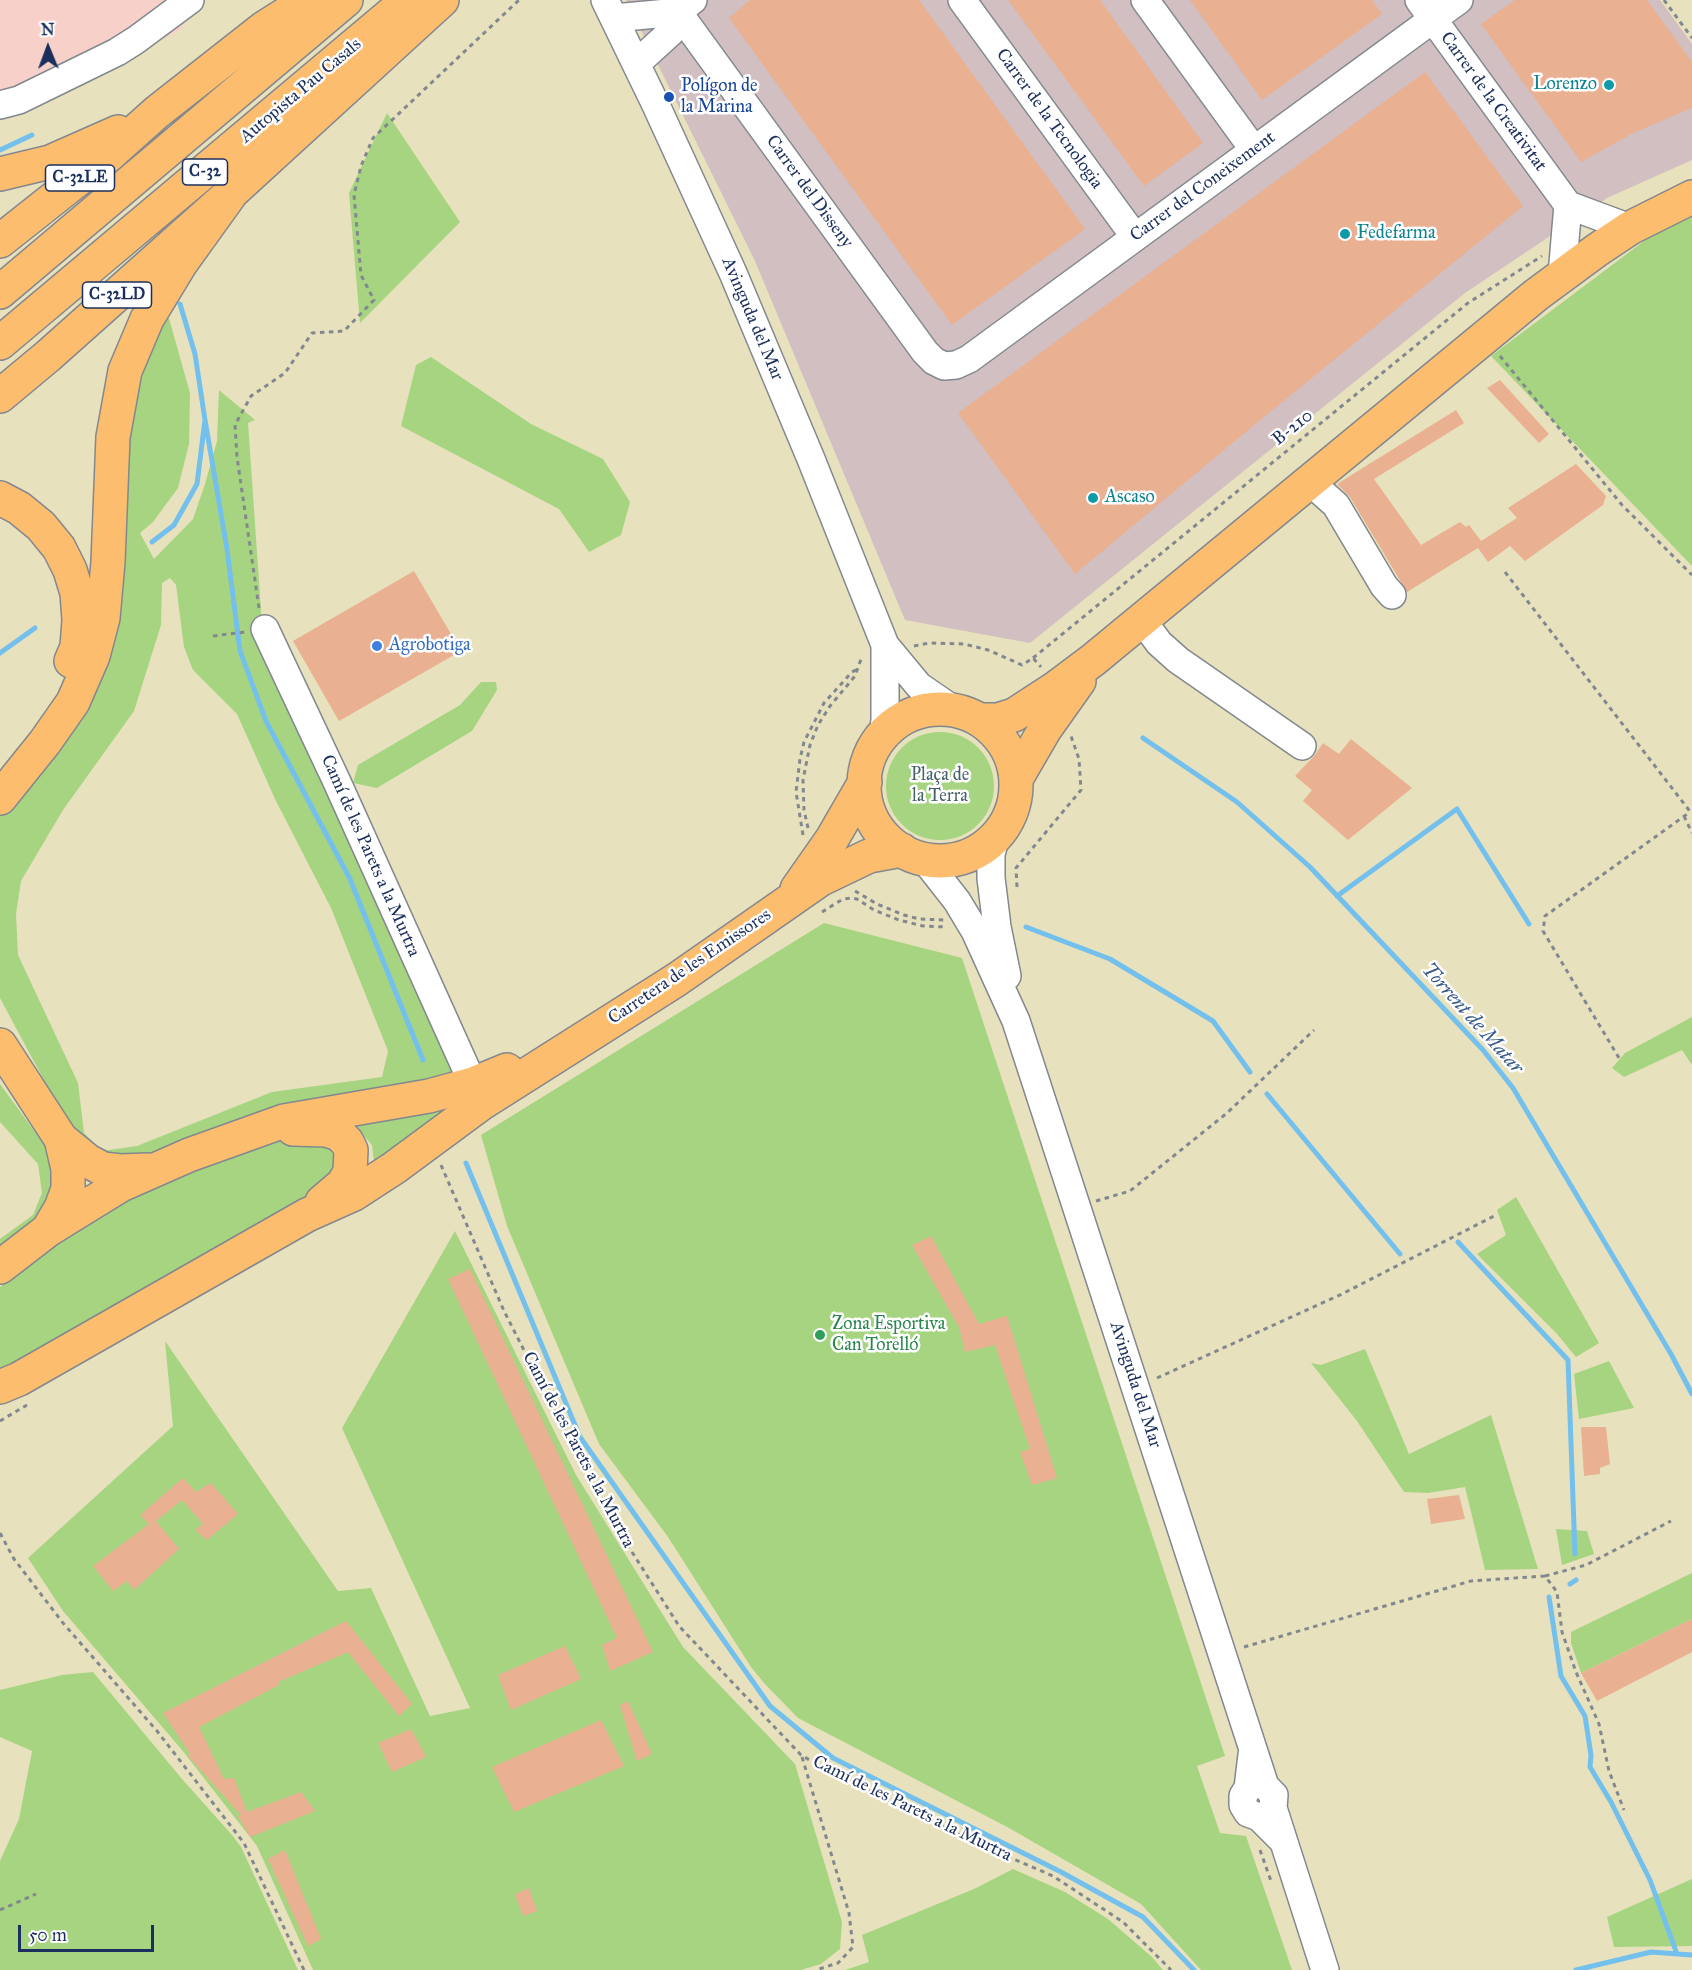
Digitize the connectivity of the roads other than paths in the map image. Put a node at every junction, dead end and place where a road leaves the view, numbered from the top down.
1 (190, 0) edge
2 (308, 0) edge
3 (346, 0) edge
4 (408, 0) edge
5 (442, 0) edge
6 (962, 0) edge
7 (1145, 0) edge
8 (1459, 0) edge
9 (686, 6) edge
10 (610, 9) edge
11 (1426, 9) edge
12 (636, 63) junction
13 (0, 105) edge
14 (157, 112) junction
15 (1254, 150) junction
16 (0, 174) edge
17 (232, 192) junction
18 (1692, 197) edge
19 (1568, 205) junction
20 (1630, 228) junction
21 (1135, 237) junction
22 (0, 241) edge
23 (1553, 265) junction
24 (0, 292) edge
25 (0, 343) edge
26 (944, 366) joint
27 (0, 396) edge
28 (1309, 481) junction
29 (0, 498) edge
30 (1392, 595) dead end
31 (1142, 620) junction
32 (254, 630) road end
33 (886, 648) junction
34 (1093, 660) junction
35 (967, 715) junction
36 (883, 736) junction
37 (1302, 746) dead end
38 (0, 762) edge
39 (1016, 779) junction
40 (865, 782) junction
41 (0, 798) edge
42 (996, 836) junction
43 (913, 854) junction
44 (788, 901) junction
45 (1016, 1021) junction
46 (591, 1033) junction
47 (0, 1045) edge
48 (473, 1083) junction
49 (257, 1132) junction
50 (61, 1139) junction
51 (153, 1170) junction
52 (307, 1215) junction
53 (48, 1230) junction
54 (0, 1267) edge
55 (6, 1386) edge
56 (1325, 1970) edge

1 - 13 street
2 - 14 main road, C-32LE
3 - 24 main road, C-32
4 - 25 main road, Autopista Pau Casals / C-32
5 - 17 main road, C-32LD
6 - 21 street, Carrer de la Tecnologia
7 - 15 street
8 - 11 street, Carrer del Coneixement
9 - 10 street
9 - 12 street
9 - 26 street, Carrer del Disseny
10 - 12 street, Avinguda del Mar
11 - 15 street, Carrer del Coneixement
11 - 19 street, Carrer de la Creativitat
12 - 33 street, Avinguda del Mar
14 - 16 main road
14 - 22 main road, C-32LE
15 - 21 street, Carrer del Coneixement
17 - 27 main road, C-32LD
17 - 41 main road
18 - 20 main road
19 - 20 street
19 - 23 street
20 - 23 main road
21 - 26 street, Carrer del Coneixement
23 - 28 main road
28 - 30 street
28 - 31 main road
29 - 38 main road
31 - 34 main road
31 - 37 street
32 - 48 street, Camí de les Parets a la Murtra
33 - 35 street, Avinguda del Mar
33 - 36 street, Avinguda del Mar
34 - 35 main road
34 - 39 main road
35 - 36 main road
35 - 39 main road
36 - 40 main road
39 - 42 main road
40 - 43 main road
40 - 44 main road
42 - 43 main road
42 - 45 street, Avinguda del Mar
43 - 44 main road
43 - 45 street, Avinguda del Mar
44 - 46 main road, Carretera de les Emissores
45 - 56 street, Avinguda del Mar
46 - 48 main road
46 - 52 main road
47 - 50 main road
48 - 49 main road
49 - 51 main road
49 - 52 main road
50 - 51 main road
50 - 53 main road
51 - 53 main road
52 - 55 main road
53 - 54 main road

